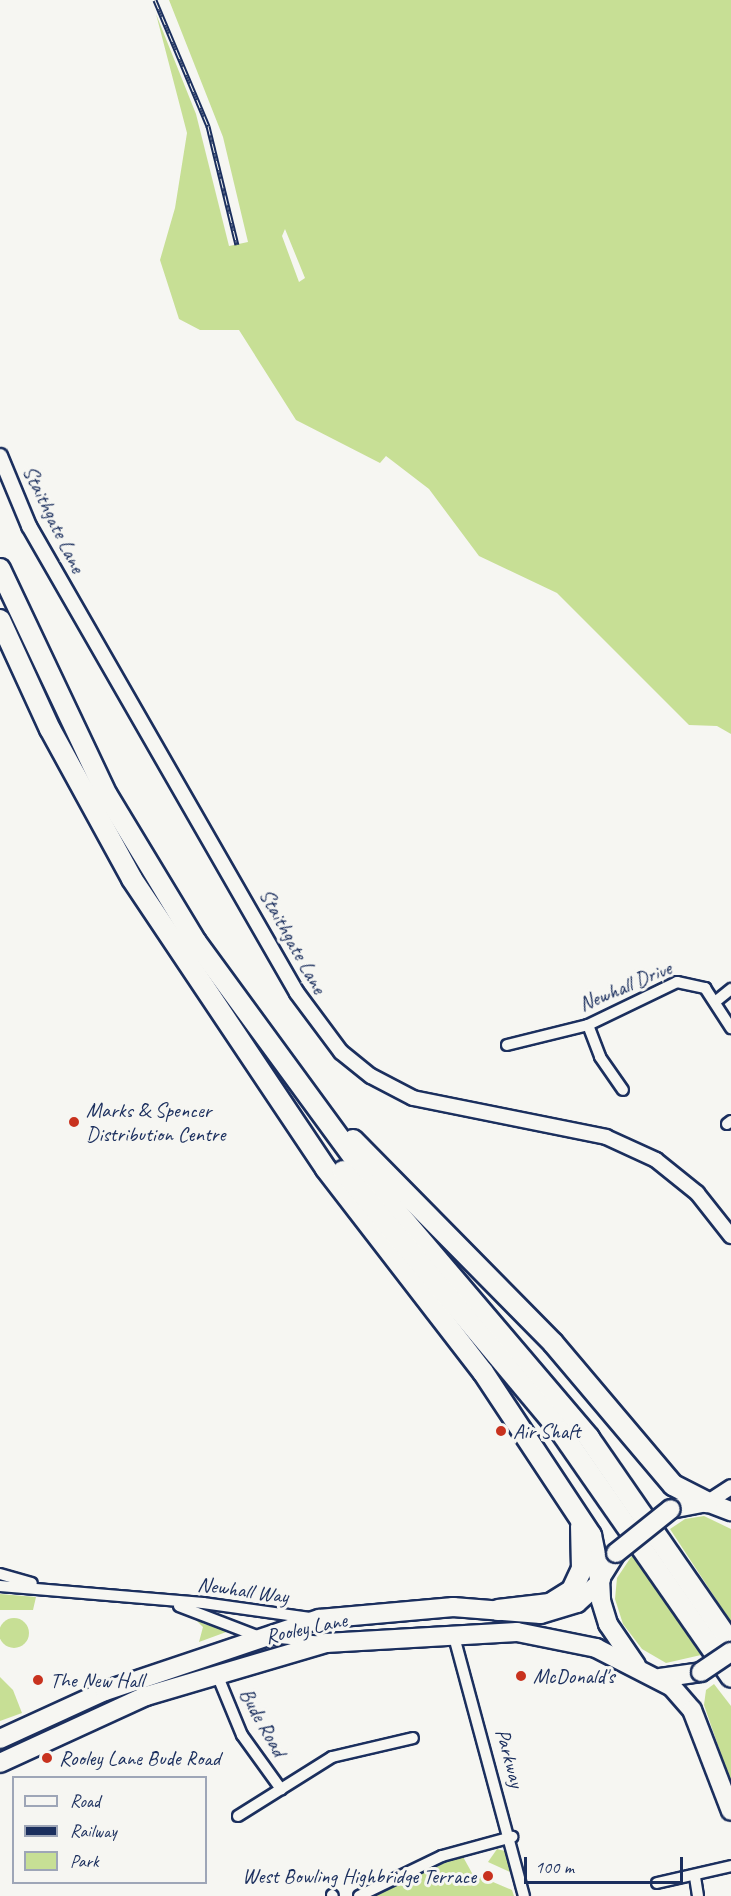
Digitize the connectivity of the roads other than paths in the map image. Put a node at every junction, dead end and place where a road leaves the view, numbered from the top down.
1 (0, 456) edge
2 (0, 569) edge
3 (0, 620) edge
4 (731, 988) edge
5 (716, 1002) junction
6 (588, 1025) junction
7 (731, 1028) edge
8 (507, 1045) dead end
9 (247, 1056) junction
10 (623, 1089) dead end
11 (318, 1107) junction
12 (731, 1236) edge
13 (731, 1486) edge
14 (707, 1502) junction
15 (731, 1511) edge
16 (580, 1521) junction
17 (0, 1574) edge
18 (600, 1581) junction
19 (0, 1586) edge
20 (88, 1594) junction
21 (162, 1600) junction
22 (498, 1611) junction
23 (319, 1619) junction
24 (453, 1632) junction
25 (256, 1636) junction
26 (326, 1643) junction
27 (731, 1643) edge
28 (731, 1652) edge
29 (636, 1665) junction
30 (216, 1672) junction
31 (731, 1677) edge
32 (660, 1678) junction
33 (413, 1738) dead end
34 (0, 1739) edge
35 (0, 1763) edge
36 (281, 1789) junction
37 (731, 1811) edge
38 (238, 1816) dead end
39 (512, 1837) junction
40 (731, 1866) edge
41 (695, 1876) junction
42 (657, 1882) dead end
43 (358, 1896) edge
44 (525, 1896) edge
45 (698, 1896) edge

1 - 12 street, Staithgate Lane
2 - 11 highway
3 - 9 highway
4 - 5 street
5 - 6 street, Newhall Drive
5 - 7 street, Newhall Drive
6 - 8 street, Newhall Drive
6 - 10 street
9 - 16 highway
9 - 31 highway
11 - 14 highway
11 - 27 highway
13 - 14 street
14 - 15 highway
14 - 18 highway, Rooley Lane, bridge
16 - 18 highway
16 - 22 highway
17 - 20 street, Newhall Way
18 - 22 highway, Rooley Lane
18 - 29 highway
19 - 20 street, Newhall Way
20 - 21 street, Newhall Way
21 - 23 street, Newhall Way
21 - 25 street, Newhall Way
22 - 23 highway, Rooley Lane
23 - 25 highway, Rooley Lane
24 - 26 highway, Rooley Lane
24 - 29 highway, Rooley Lane
24 - 39 street, Parkway
25 - 26 street, Newhall Way
25 - 34 highway, Rooley Lane
26 - 30 highway, Rooley Lane
28 - 32 highway, bridge
29 - 32 highway, Rooley Lane
30 - 35 highway, Rooley Lane
30 - 36 street, Bude Road
32 - 37 highway, Rooley Lane
33 - 36 street, Bude Road
36 - 38 street, Bude Road
39 - 43 street
39 - 44 street, Parkway
40 - 41 street
41 - 42 street
41 - 45 street

